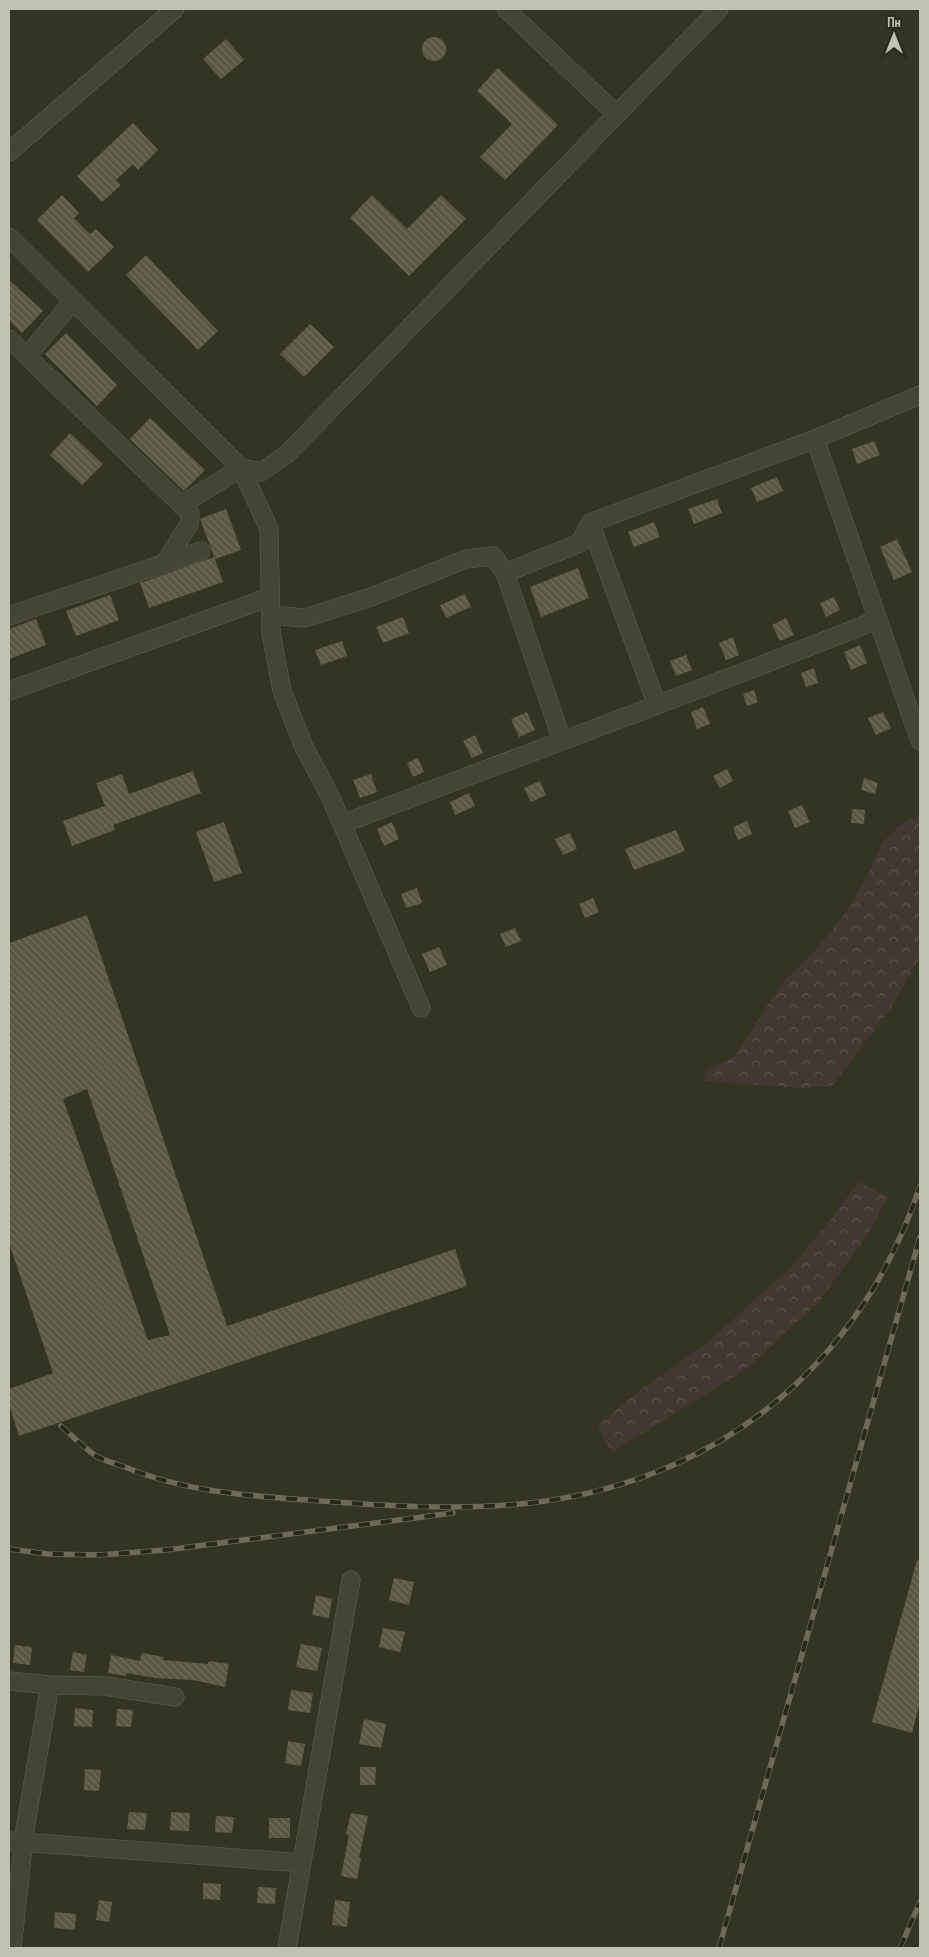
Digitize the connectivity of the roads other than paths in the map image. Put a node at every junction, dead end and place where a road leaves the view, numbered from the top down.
1 (175, 9) edge
2 (506, 9) edge
3 (719, 9) edge
4 (616, 114) junction
5 (9, 152) edge
6 (9, 237) edge
7 (73, 301) junction
8 (9, 339) edge
9 (28, 356) junction
10 (920, 395) edge
11 (814, 439) junction
12 (241, 468) junction
13 (181, 505) junction
14 (590, 523) junction
15 (200, 551) dead end
16 (165, 563) junction
17 (505, 574) junction
18 (270, 597) junction
19 (271, 615) junction
20 (9, 616) edge
21 (877, 620) junction
22 (9, 691) edge
23 (657, 706) junction
24 (562, 740) junction
25 (920, 741) edge
26 (342, 824) junction
27 (421, 1008) dead end
28 (351, 1580) dead end
29 (9, 1681) edge
30 (50, 1685) junction
31 (175, 1696) dead end
32 (16, 1841) edge
33 (302, 1863) junction
34 (12, 1948) edge
35 (287, 1948) edge

1 - 5 street
2 - 4 street
3 - 4 street
4 - 12 street
6 - 7 street
7 - 9 street
7 - 12 street
8 - 9 street
9 - 13 street
10 - 11 street
11 - 14 street
11 - 21 street
12 - 13 street
12 - 18 street
13 - 16 street
14 - 17 street
14 - 23 street
15 - 16 street
16 - 20 street
17 - 19 street
17 - 24 street
18 - 19 street
18 - 22 street
19 - 26 street
21 - 23 street
21 - 25 street
23 - 24 street
24 - 26 street
26 - 27 street
28 - 33 street
29 - 30 street
30 - 31 street
30 - 32 street
32 - 33 street
32 - 34 street
33 - 35 street

